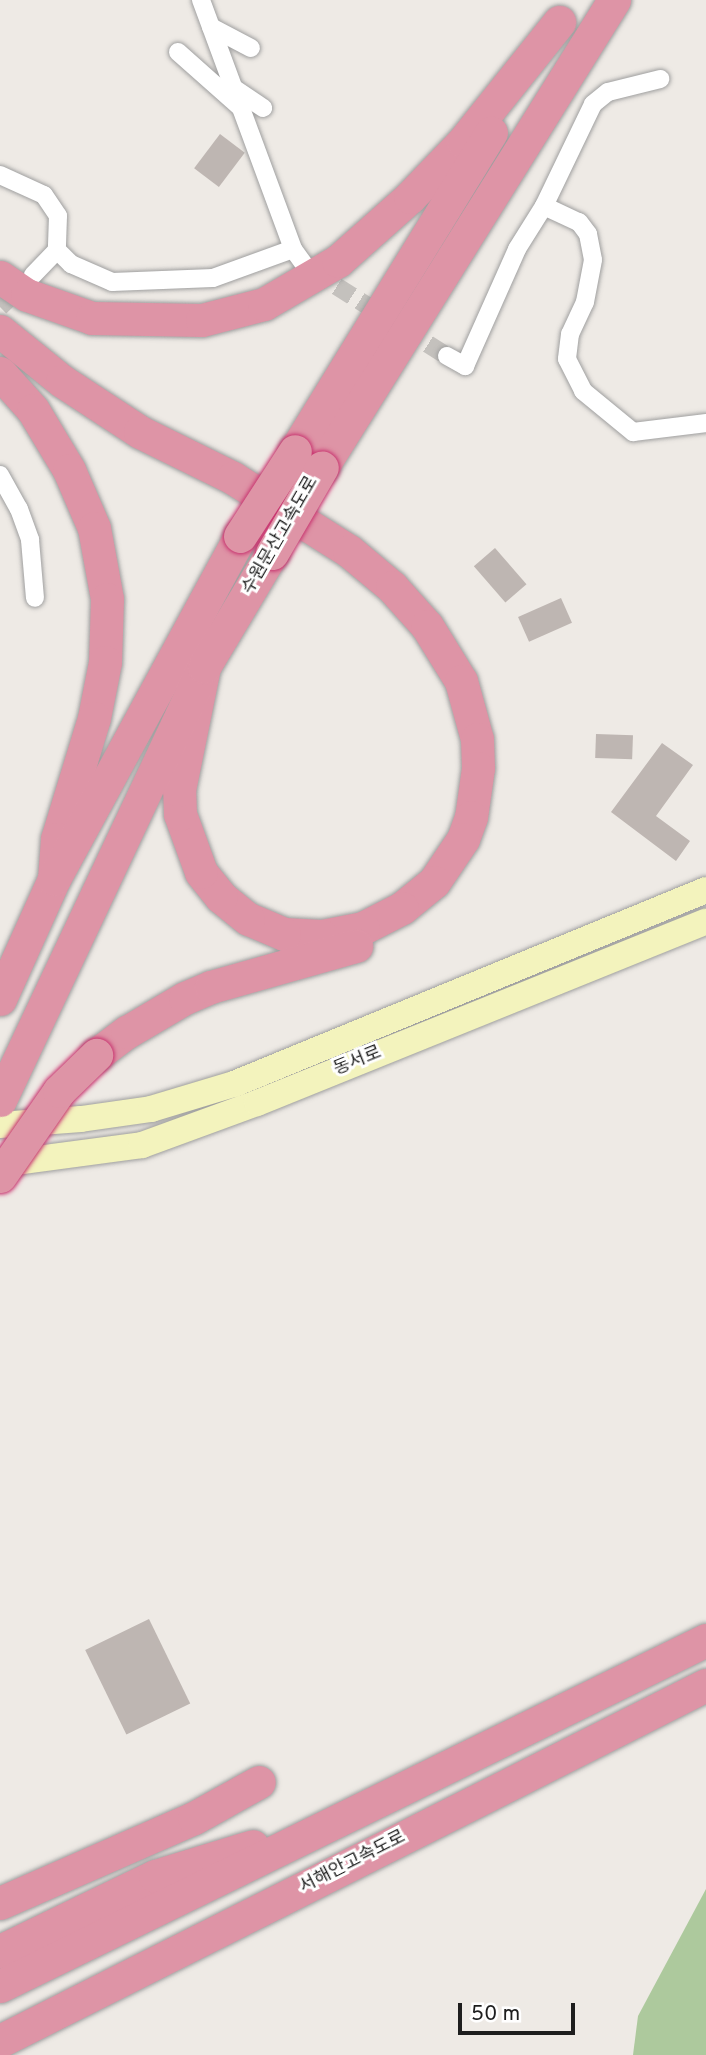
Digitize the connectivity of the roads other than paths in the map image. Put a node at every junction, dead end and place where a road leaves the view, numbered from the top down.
1 (201, 0) edge
2 (614, 0) edge
3 (566, 11) edge
4 (211, 27) junction
5 (251, 48) dead end
6 (178, 52) dead end
7 (660, 79) dead end
8 (234, 89) junction
9 (263, 108) dead end
10 (243, 109) junction
11 (0, 175) edge
12 (544, 206) junction
13 (293, 248) junction
14 (57, 250) junction
15 (307, 268) tunnel mouth
16 (33, 275) tunnel mouth
17 (0, 277) edge
18 (0, 309) edge
19 (0, 331) edge
20 (447, 356) tunnel mouth
21 (0, 373) edge
22 (706, 423) edge
23 (308, 459) junction
24 (0, 475) edge
25 (35, 598) dead end
26 (204, 667) junction
27 (54, 879) junction
28 (706, 890) edge
29 (706, 922) edge
30 (0, 999) edge
31 (0, 1100) edge
32 (0, 1125) edge
33 (0, 1164) edge
34 (0, 1176) edge
35 (706, 1640) edge
36 (703, 1687) edge
37 (259, 1782) dead end
38 (359, 1813) junction
39 (0, 1903) edge
40 (0, 1951) edge
41 (0, 1986) edge
42 (0, 2041) edge

1 - 4 street
2 - 23 highway, 수원문산고속도로
3 - 17 highway
3 - 23 highway, 수원문산고속도로
4 - 5 street
4 - 8 street
6 - 10 street
7 - 12 street
8 - 9 street
8 - 10 street
10 - 13 street
11 - 14 street
12 - 20 street
12 - 22 street
13 - 14 street
13 - 15 street
14 - 16 street
18 - 34 highway, bridge
19 - 26 highway
21 - 27 highway
23 - 26 highway, 수원문산고속도로, bridge
23 - 27 highway, 수원문산고속도로, bridge
24 - 25 street
26 - 31 highway, 수원문산고속도로
27 - 30 highway, 수원문산고속도로
28 - 32 street, 동서로
29 - 33 street, 동서로
35 - 38 highway
36 - 42 highway, 서해안고속도로
37 - 39 highway
38 - 40 highway
38 - 41 highway

